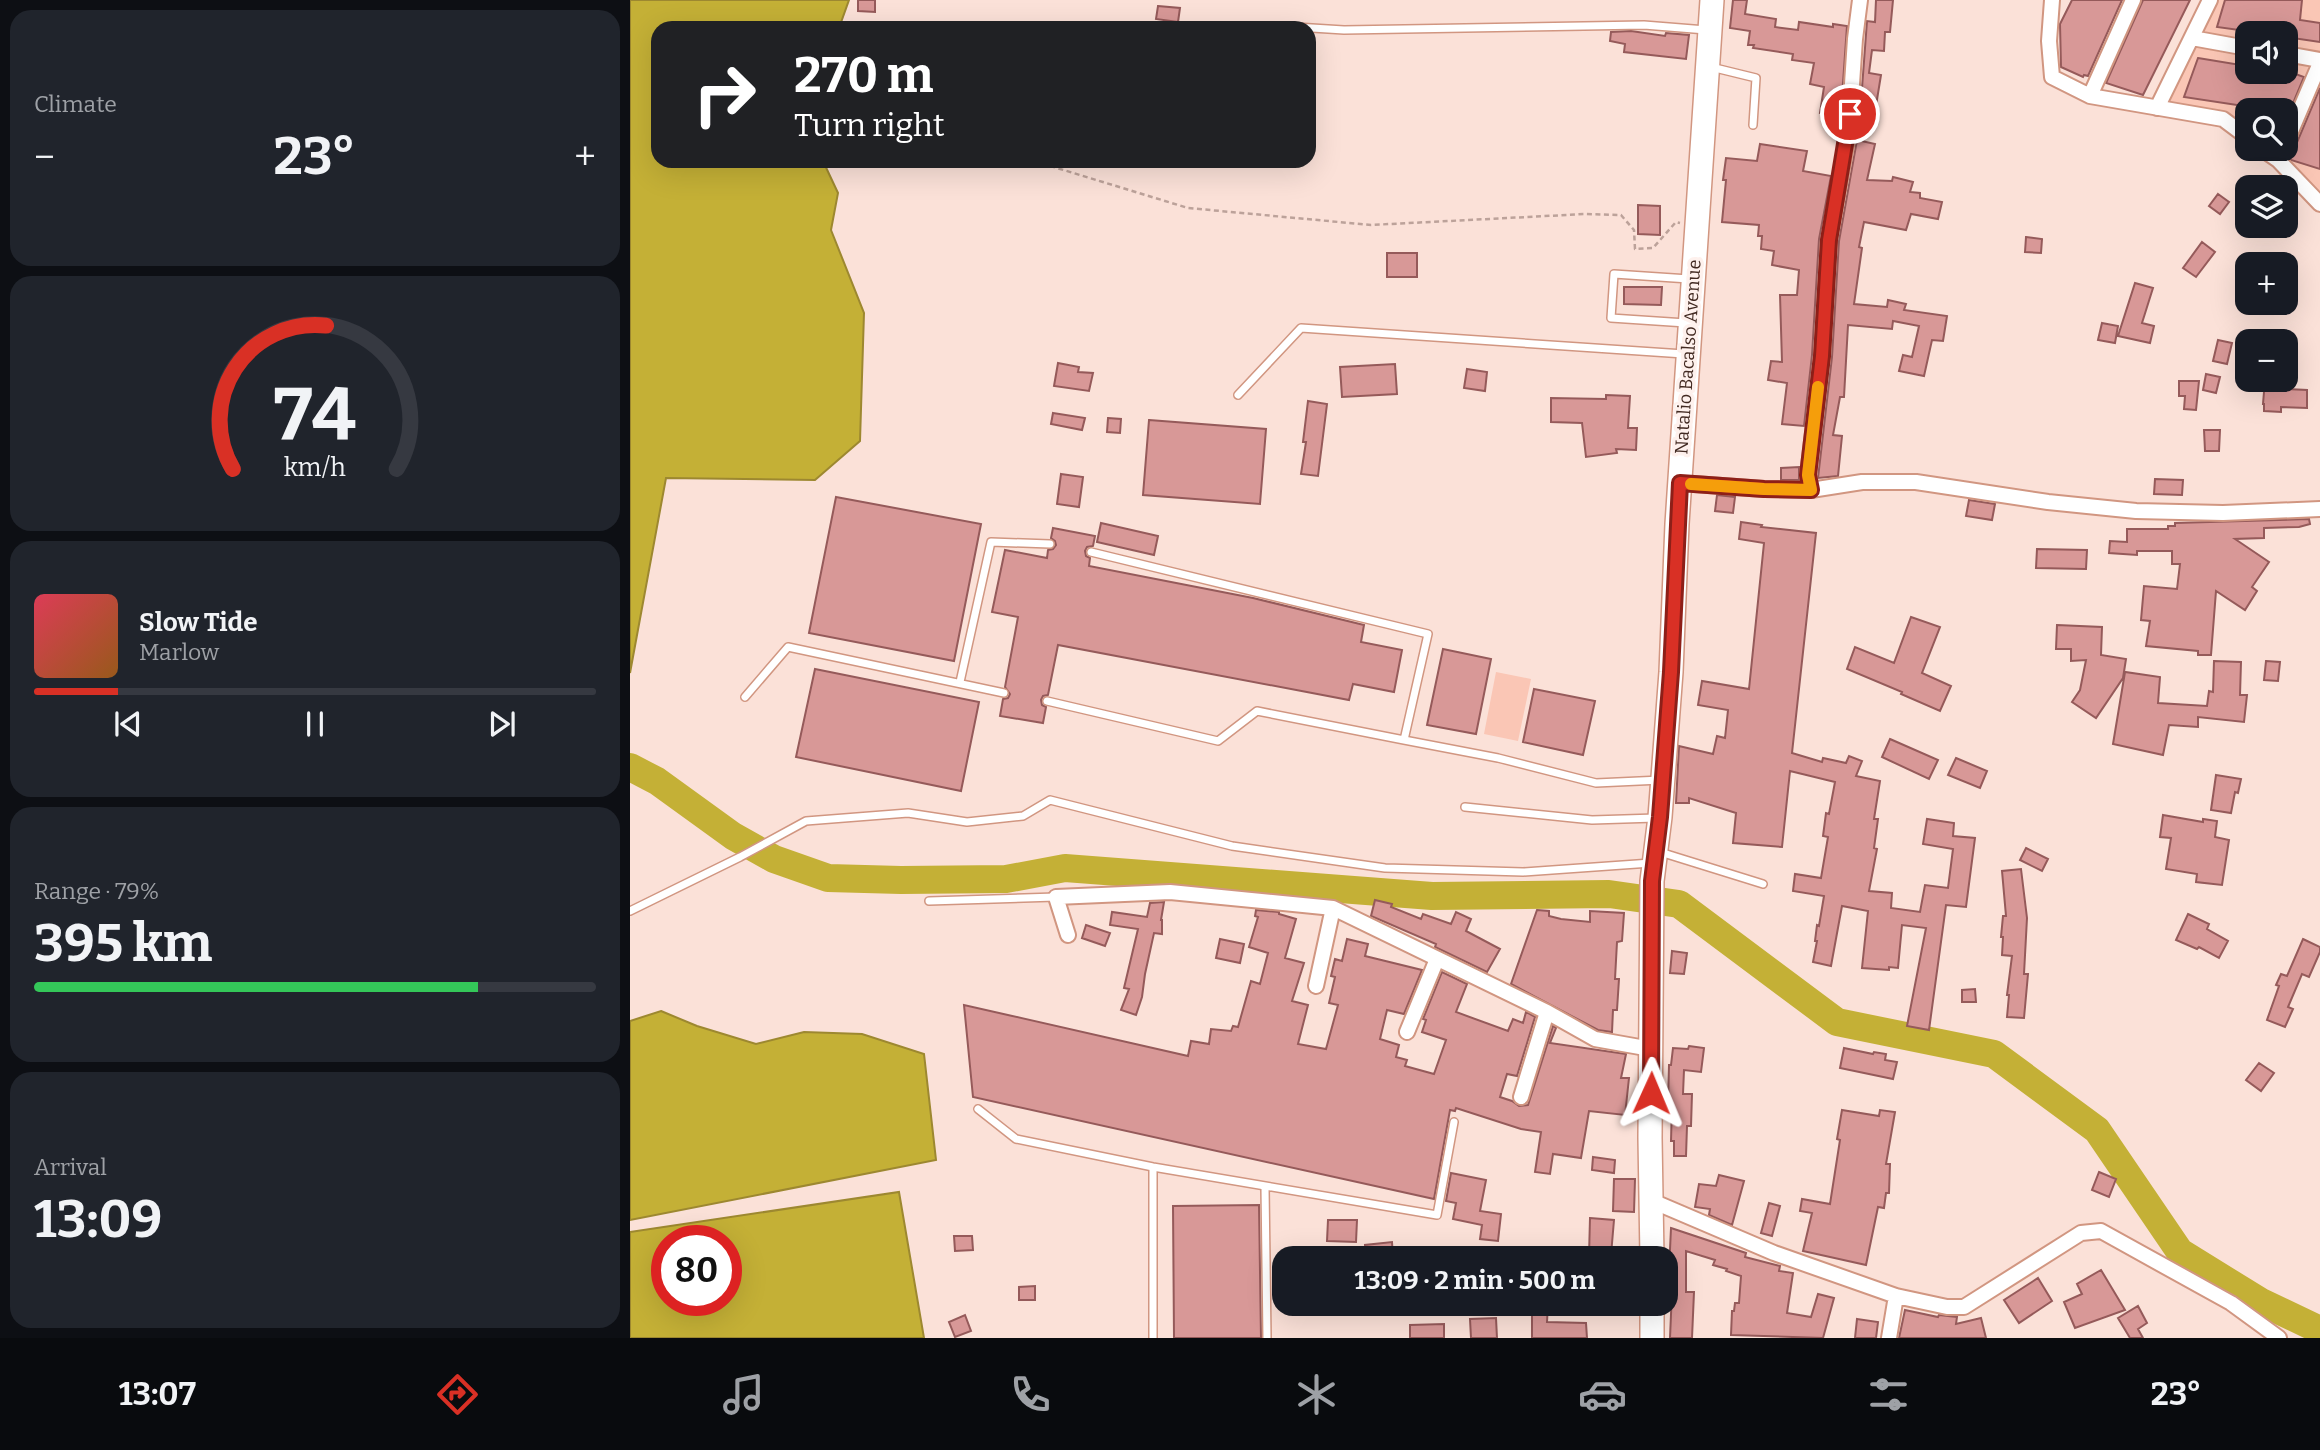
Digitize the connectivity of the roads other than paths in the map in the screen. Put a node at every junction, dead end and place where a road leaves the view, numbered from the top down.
1 (1712, 0) edge
2 (1860, 0) edge
3 (2052, 0) edge
4 (2133, 0) edge
5 (2210, 0) edge
6 (1316, 28) edge
7 (1710, 31) junction
8 (2192, 38) junction
9 (2235, 46) edge
10 (2298, 57) edge
11 (2320, 62) edge
12 (1708, 66) junction
13 (2090, 96) junction
14 (2157, 108) junction
15 (2298, 114) edge
16 (1752, 125) dead end
17 (2235, 128) edge
18 (2285, 161) edge
19 (2320, 204) edge
20 (1693, 279) junction
21 (1690, 323) junction
22 (1689, 354) junction
23 (1238, 395) dead end
24 (1680, 483) junction
25 (1811, 490) junction
26 (2320, 509) edge
27 (1050, 544) dead end
28 (1091, 552) dead end
29 (960, 682) junction
30 (1004, 693) dead end
31 (745, 697) dead end
32 (1047, 701) dead end
33 (1404, 740) junction
34 (1663, 780) junction
35 (1465, 807) dead end
36 (1660, 817) junction
37 (1655, 865) junction
38 (1763, 884) dead end
39 (1056, 897) junction
40 (929, 901) dead end
41 (1333, 908) junction
42 (630, 911) edge
43 (1068, 935) dead end
44 (1437, 959) junction
45 (1316, 986) dead end
46 (1547, 1012) junction
47 (1407, 1031) dead end
48 (1651, 1049) junction
49 (1521, 1097) dead end
50 (978, 1109) dead end
51 (1454, 1122) dead end
52 (1153, 1167) junction
53 (1265, 1187) junction
54 (1652, 1201) junction
55 (1652, 1246) edge
56 (1896, 1296) junction
57 (1652, 1316) edge
58 (1153, 1338) edge
59 (1267, 1338) edge
60 (1652, 1338) edge
61 (1889, 1338) edge
62 (2279, 1338) edge

1 - 7 highway, Natalio Bacalso Avenue
2 - 25 street
3 - 13 street
4 - 13 street
5 - 8 street
6 - 7 lane
7 - 12 highway, Natalio Bacalso Avenue
8 - 9 street
8 - 14 street
10 - 11 street
11 - 15 street
12 - 16 lane
12 - 20 highway, Natalio Bacalso Avenue
13 - 14 street
14 - 17 street
18 - 19 street
20 - 21 highway, Natalio Bacalso Avenue
20 - 21 lane
21 - 22 highway, Natalio Bacalso Avenue
22 - 23 lane
22 - 24 highway, Natalio Bacalso Avenue
24 - 25 street
24 - 34 highway, Natalio Bacalso Avenue
25 - 26 street
27 - 29 lane
28 - 33 lane
29 - 30 lane
29 - 31 lane
32 - 33 lane
33 - 34 lane
34 - 36 highway, Natalio Bacalso Avenue
35 - 36 lane
36 - 37 highway, Natalio Bacalso Avenue
37 - 38 lane
37 - 42 lane
37 - 48 highway, Natalio Bacalso Avenue
39 - 40 lane
39 - 41 street
39 - 43 street
41 - 44 street
41 - 45 street
44 - 46 street
44 - 47 street
46 - 48 street
46 - 49 street
48 - 54 highway, Natalio Bacalso Avenue
50 - 52 lane
51 - 53 lane
52 - 53 lane
52 - 58 lane
53 - 59 lane
54 - 55 highway, Natalio Bacalso Avenue
54 - 56 street
56 - 61 street
56 - 62 street
57 - 60 highway

